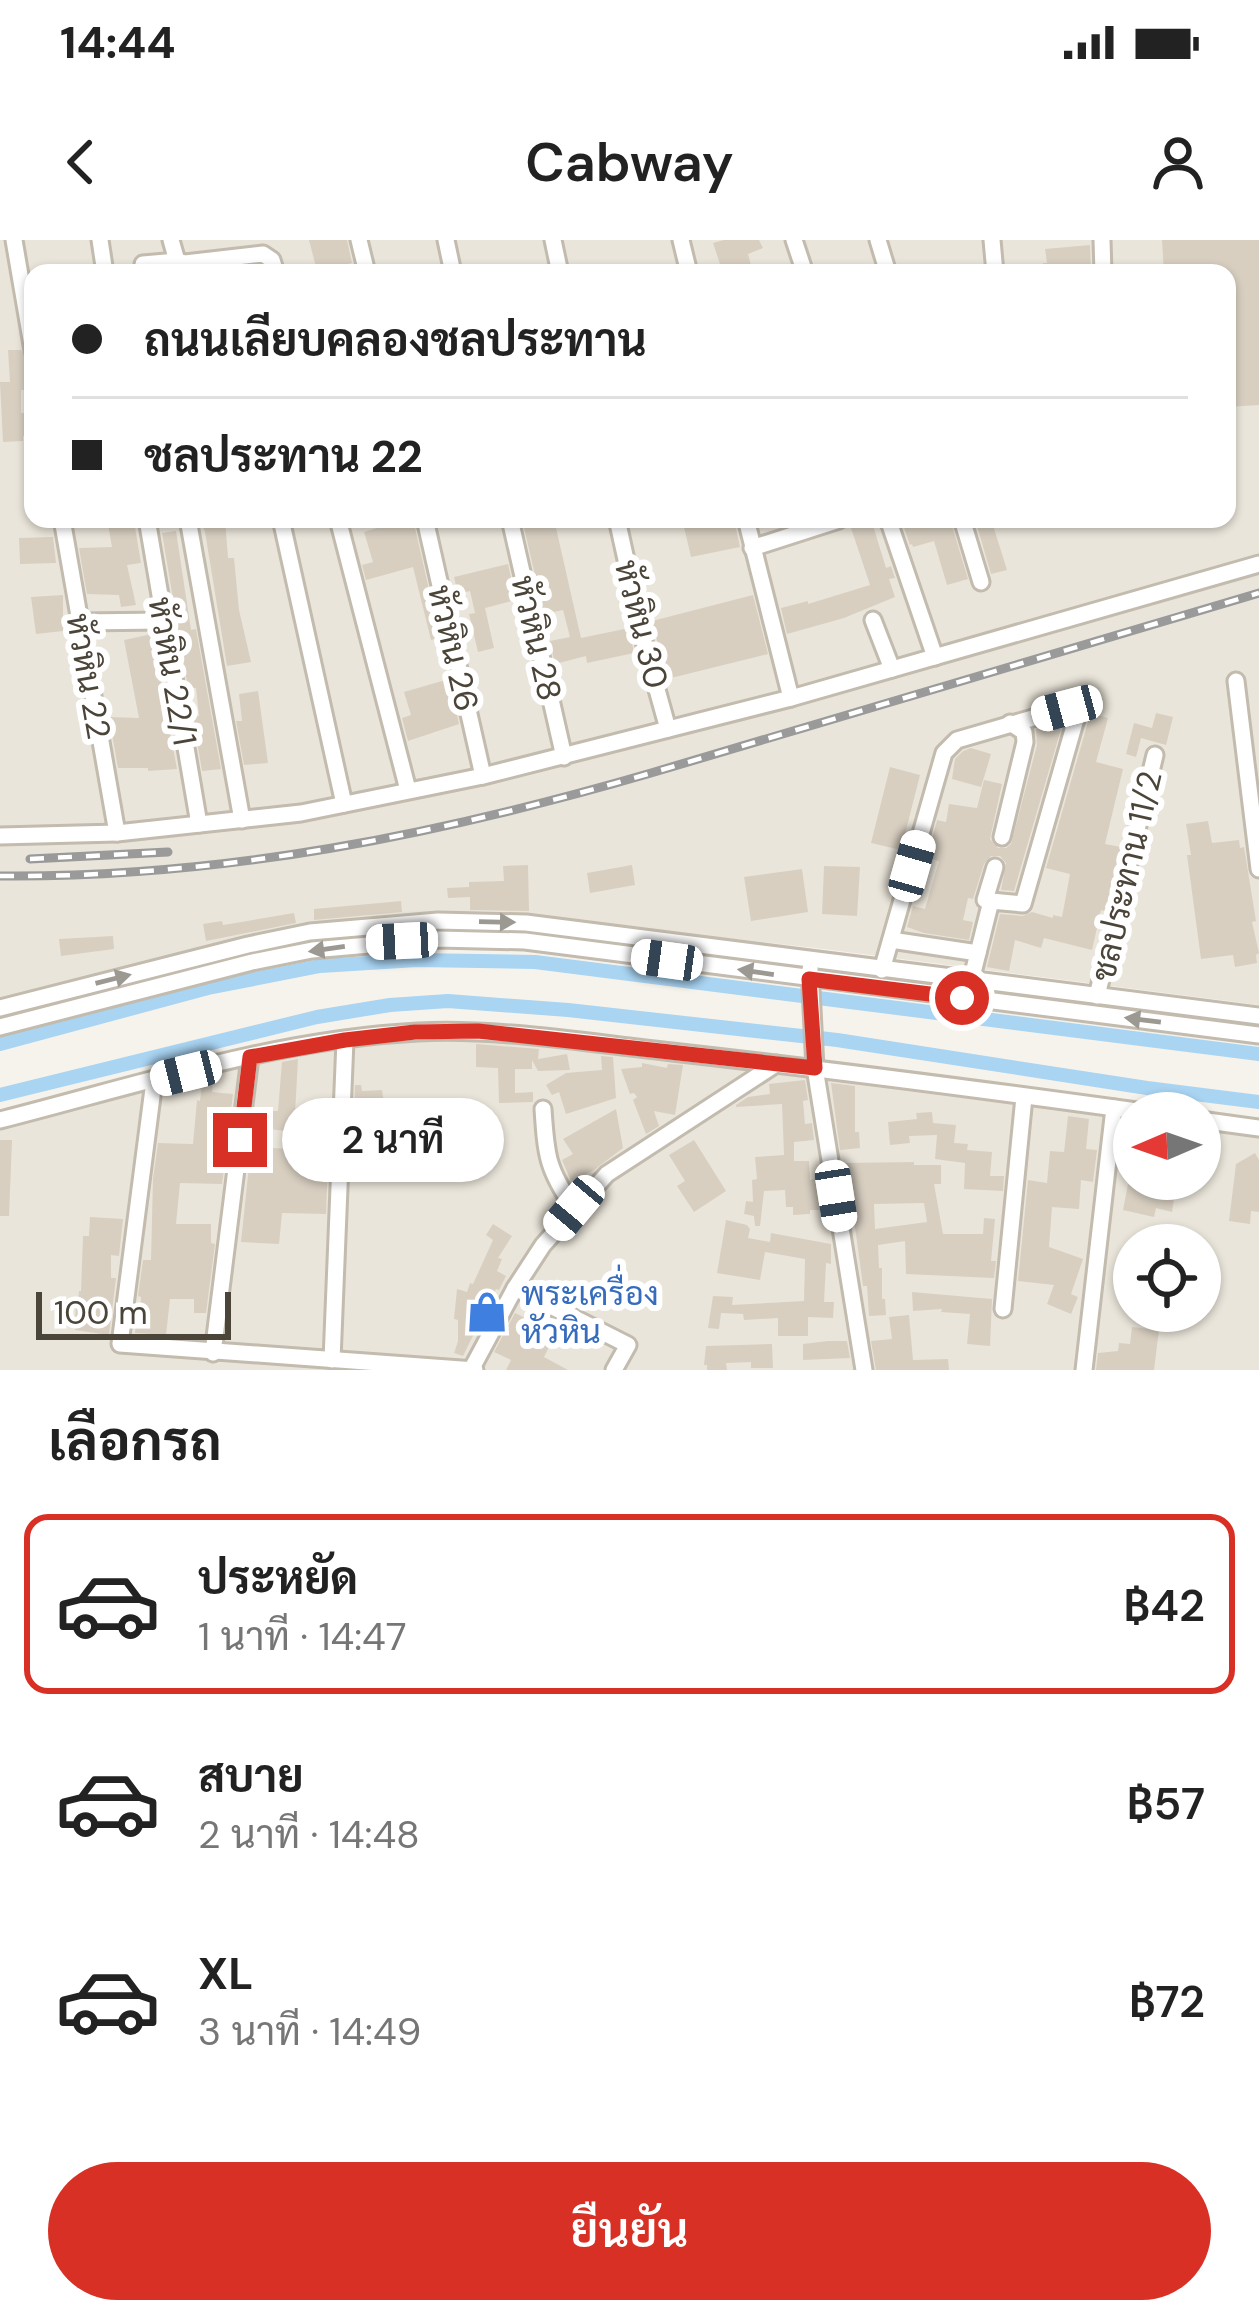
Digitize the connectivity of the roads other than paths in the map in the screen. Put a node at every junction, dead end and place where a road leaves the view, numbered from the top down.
1 (14, 240) edge
2 (171, 240) edge
3 (177, 261) junction
4 (143, 264) edge
5 (198, 264) edge
6 (234, 264) edge
7 (272, 264) edge
8 (24, 298) edge
9 (63, 528) edge
10 (148, 528) edge
11 (190, 528) edge
12 (283, 528) edge
13 (340, 528) edge
14 (427, 528) edge
15 (512, 528) edge
16 (619, 528) edge
17 (748, 528) edge
18 (814, 528) edge
19 (891, 528) edge
20 (965, 528) edge
21 (752, 548) junction
22 (1259, 564) edge
23 (981, 582) dead end
24 (874, 620) dead end
25 (164, 621) junction
26 (79, 622) junction
27 (935, 657) junction
28 (892, 669) junction
29 (1236, 681) dead end
30 (791, 698) junction
31 (1010, 723) junction
32 (668, 729) junction
33 (1154, 755) dead end
34 (564, 757) junction
35 (483, 776) junction
36 (408, 790) junction
37 (344, 804) junction
38 (242, 820) junction
39 (200, 824) junction
40 (118, 832) junction
41 (0, 836) edge
42 (1001, 837) dead end
43 (995, 867) dead end
44 (1259, 869) edge
45 (991, 901) junction
46 (891, 940) junction
47 (978, 953) junction
48 (810, 961) junction
49 (882, 970) junction
50 (809, 979) junction
51 (971, 981) junction
52 (1096, 997) junction
53 (0, 1008) edge
54 (1259, 1016) edge
55 (0, 1027) edge
56 (1259, 1035) edge
57 (345, 1040) junction
58 (250, 1057) junction
59 (776, 1064) junction
60 (815, 1068) junction
61 (154, 1081) junction
62 (1024, 1097) junction
63 (1113, 1108) edge
64 (543, 1109) dead end
65 (1113, 1117) edge
66 (0, 1120) edge
67 (1221, 1123) edge
68 (1259, 1128) edge
69 (574, 1208) junction
70 (515, 1288) junction
71 (1003, 1309) dead end
72 (213, 1352) junction
73 (332, 1360) junction
74 (472, 1370) edge
75 (614, 1370) edge
76 (864, 1370) edge
77 (1084, 1370) edge

1 - 8 street
2 - 3 street
3 - 4 street
3 - 5 street
6 - 7 street
9 - 26 street, หัวหิน 22
10 - 25 street, หัวหิน 22/1
11 - 38 street
12 - 37 street
13 - 36 street
14 - 35 street, หัวหิน 26
15 - 34 street, หัวหิน 28
16 - 32 street, หัวหิน 30
17 - 21 street
18 - 21 street
19 - 27 street
20 - 23 street
21 - 30 street
22 - 27 street
24 - 28 street
25 - 26 street
25 - 39 street, หัวหิน 22/1
26 - 40 street, หัวหิน 22
27 - 28 street
28 - 30 street
29 - 44 street
30 - 32 street
31 - 42 street
31 - 45 street
31 - 46 street
32 - 34 street
33 - 52 street, ชลประทาน 11/2
34 - 35 street
35 - 36 street
36 - 37 street
37 - 38 street
38 - 39 street
39 - 40 street
40 - 41 street
43 - 45 street
45 - 47 street
46 - 47 street
46 - 49 street
47 - 51 street
48 - 49 street
48 - 50 street
53 -> 48 street
49 - 51 street
50 -> 55 street
56 -> 50 street
50 - 60 street
51 - 52 street
52 - 54 street
57 - 58 street
57 - 59 street
57 - 73 street
58 - 61 street
58 - 72 street
59 - 60 street
59 - 69 street
60 - 62 street
60 - 76 street
61 - 66 street
61 - 72 street
62 - 63 street
62 - 71 street
64 - 69 street
65 - 77 street
67 - 68 street
69 - 70 street
70 - 74 street
70 - 75 street
72 - 73 street
73 - 74 street

